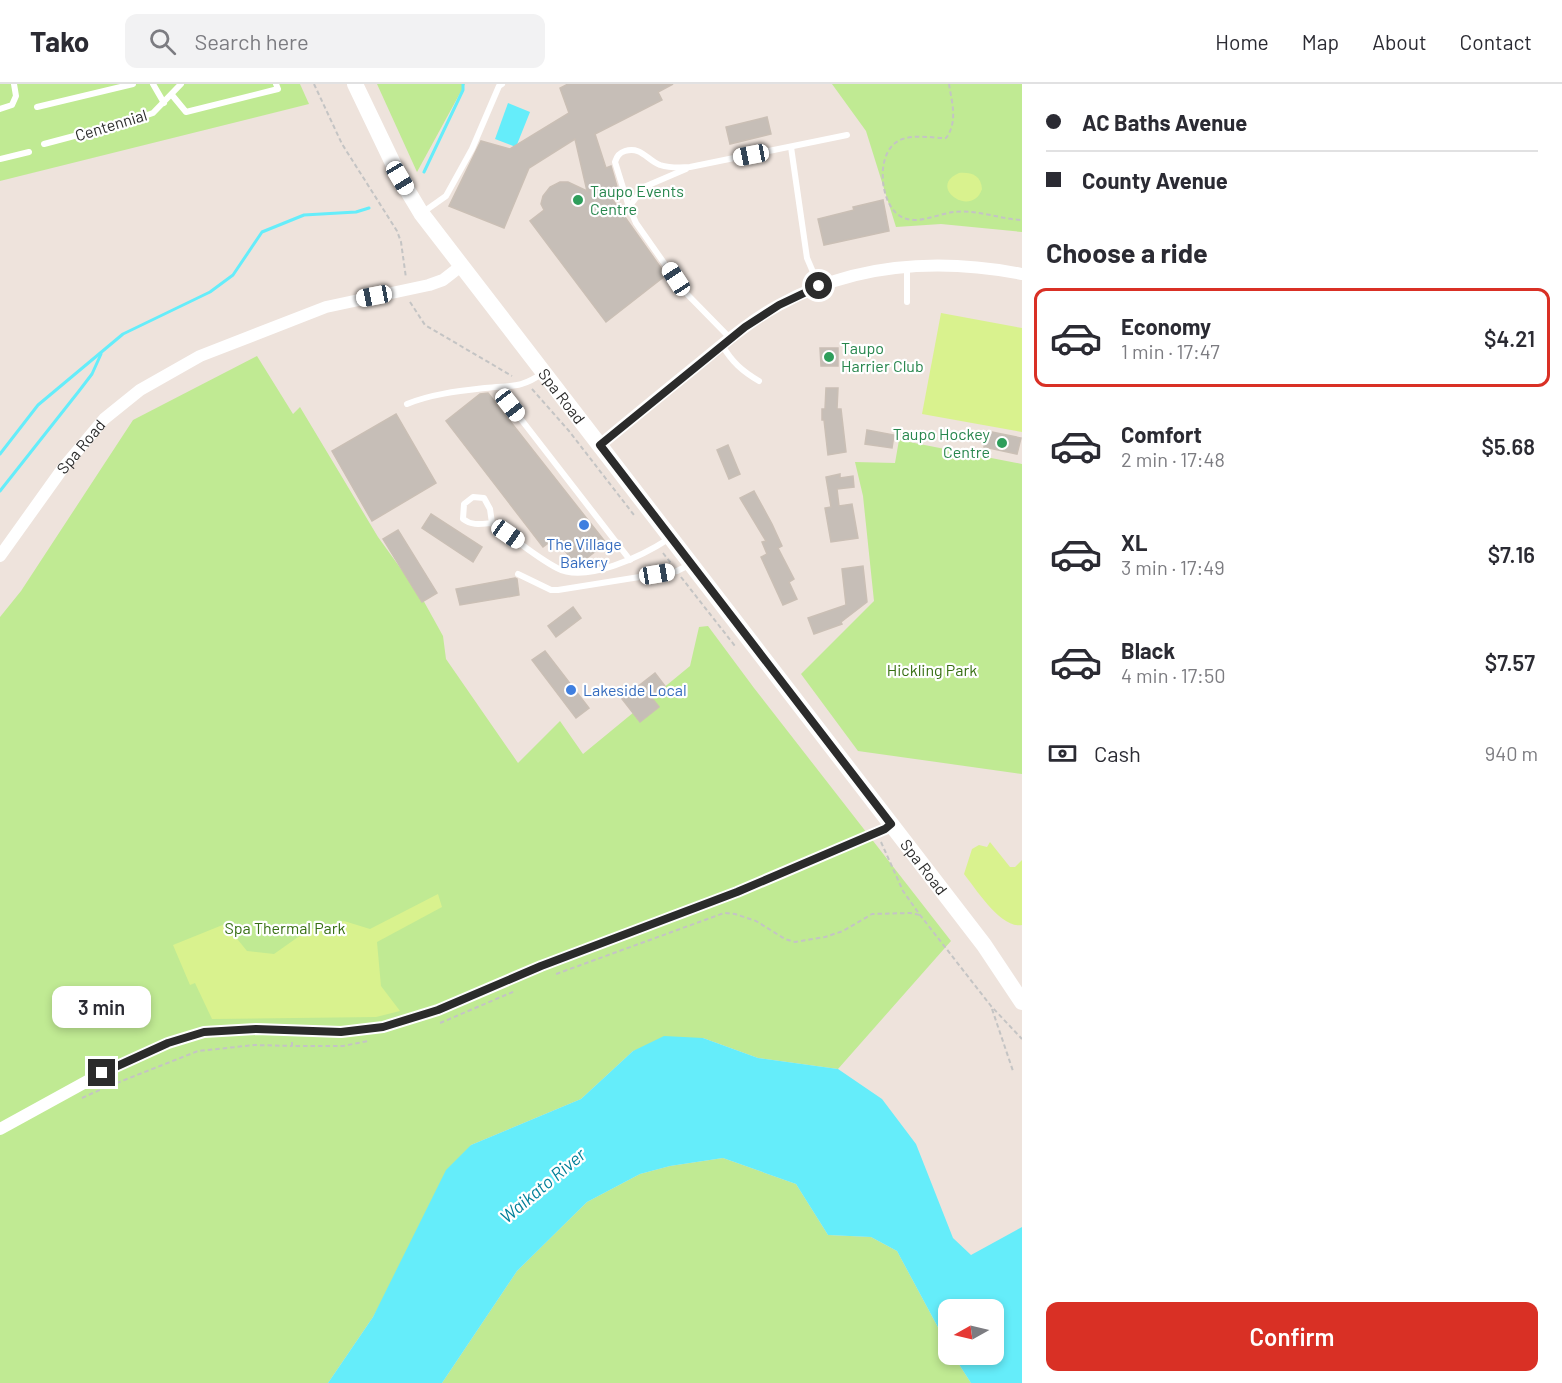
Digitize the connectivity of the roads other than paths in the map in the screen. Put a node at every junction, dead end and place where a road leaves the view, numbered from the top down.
1 (14, 84) edge
2 (133, 84) edge
3 (153, 84) edge
4 (181, 84) edge
5 (276, 84) edge
6 (355, 84) edge
7 (502, 84) edge
8 (172, 95) junction
9 (164, 103) junction
10 (37, 107) dead end
11 (0, 109) edge
12 (847, 135) dead end
13 (44, 144) dead end
14 (791, 147) junction
15 (29, 152) dead end
16 (0, 159) edge
17 (690, 167) junction
18 (629, 207) junction
19 (421, 213) junction
20 (461, 266) junction
21 (907, 266) junction
22 (1022, 274) edge
23 (819, 286) junction
24 (907, 302) dead end
25 (726, 341) junction
26 (544, 373) junction
27 (759, 381) dead end
28 (507, 387) junction
29 (407, 404) dead end
30 (600, 445) junction
31 (492, 523) junction
32 (670, 538) junction
33 (0, 556) edge
34 (630, 560) junction
35 (690, 564) junction
36 (518, 574) dead end
37 (891, 824) junction
38 (1006, 977) junction
39 (1022, 987) edge
40 (1022, 1002) edge
41 (0, 1129) edge

1 - 11 lane
2 - 10 lane
3 - 9 lane
4 - 8 lane, Centennial
5 - 8 lane
6 - 19 main road
7 - 19 lane
8 - 9 lane, Centennial
9 - 13 lane, Centennial
12 - 14 lane
14 - 17 lane
14 - 23 lane
15 - 16 lane
17 - 18 lane
17 - 18 lane
18 - 25 lane
19 - 20 main road
20 - 26 main road, Spa Road
20 - 33 street, Spa Road
21 - 22 street
21 - 23 street
21 - 24 lane
23 - 25 street
25 - 27 lane
25 - 30 street
26 - 28 lane
26 - 30 main road, Spa Road
28 - 29 lane
28 - 34 lane
30 - 32 main road, Spa Road
31 - 31 lane
31 - 34 lane
32 - 34 lane
32 - 35 main road, Spa Road
35 - 36 lane
35 - 37 main road, Spa Road
37 - 38 main road, Spa Road
37 - 41 street
38 - 39 main road, Spa Road
38 - 40 main road, Spa Road

